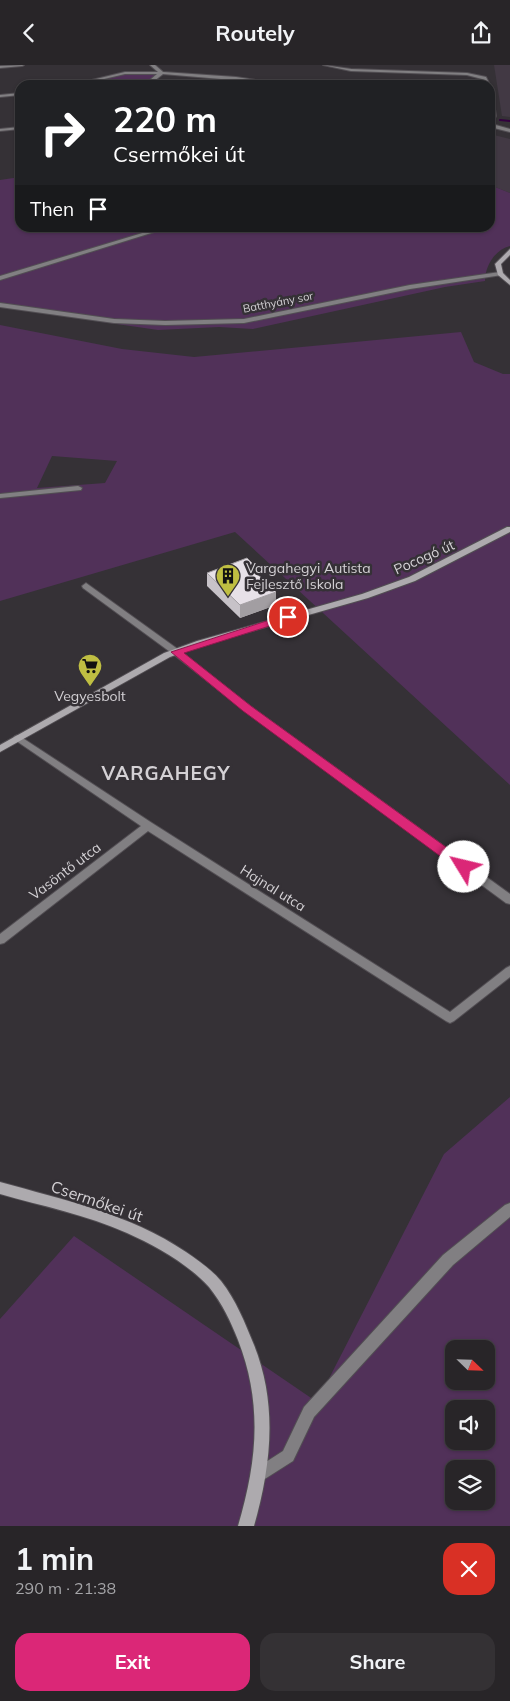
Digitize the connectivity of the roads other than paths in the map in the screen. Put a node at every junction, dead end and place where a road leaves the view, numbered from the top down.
1 (22, 65) edge
2 (152, 65) edge
3 (325, 65) edge
4 (2, 66) edge
5 (162, 73) junction
6 (95, 80) edge
7 (153, 80) edge
8 (256, 80) edge
9 (485, 80) edge
10 (15, 95) edge
11 (0, 97) edge
12 (495, 126) edge
13 (15, 129) edge
14 (0, 131) edge
15 (510, 131) edge
16 (152, 232) edge
17 (510, 251) edge
18 (500, 274) junction
19 (0, 278) edge
20 (510, 283) edge
21 (0, 305) edge
22 (78, 488) dead end
23 (0, 496) edge
24 (510, 529) edge
25 (86, 586) dead end
26 (176, 652) junction
27 (18, 738) junction
28 (0, 749) edge
29 (148, 826) junction
30 (510, 900) edge
31 (0, 939) edge
32 (510, 971) edge
33 (0, 1188) edge
34 (510, 1209) edge
35 (260, 1474) junction
36 (246, 1526) edge

1 - 4 street
2 - 5 street
3 - 9 street
5 - 6 street
5 - 7 street
5 - 8 street
10 - 11 street
12 - 15 street
13 - 14 street
16 - 19 street
17 - 18 main road
18 - 20 main road
18 - 21 street, Batthyány sor
22 - 23 street
24 - 26 main road, Pocogó út
25 - 26 street
26 - 27 main road
26 - 30 street
27 - 28 main road
27 - 29 street, Hajnal utca
29 - 31 street, Vasöntő utca
29 - 32 street, Hajnal utca
33 - 35 main road, Csermőkei út
34 - 35 street
35 - 36 main road, Csermőkei út

